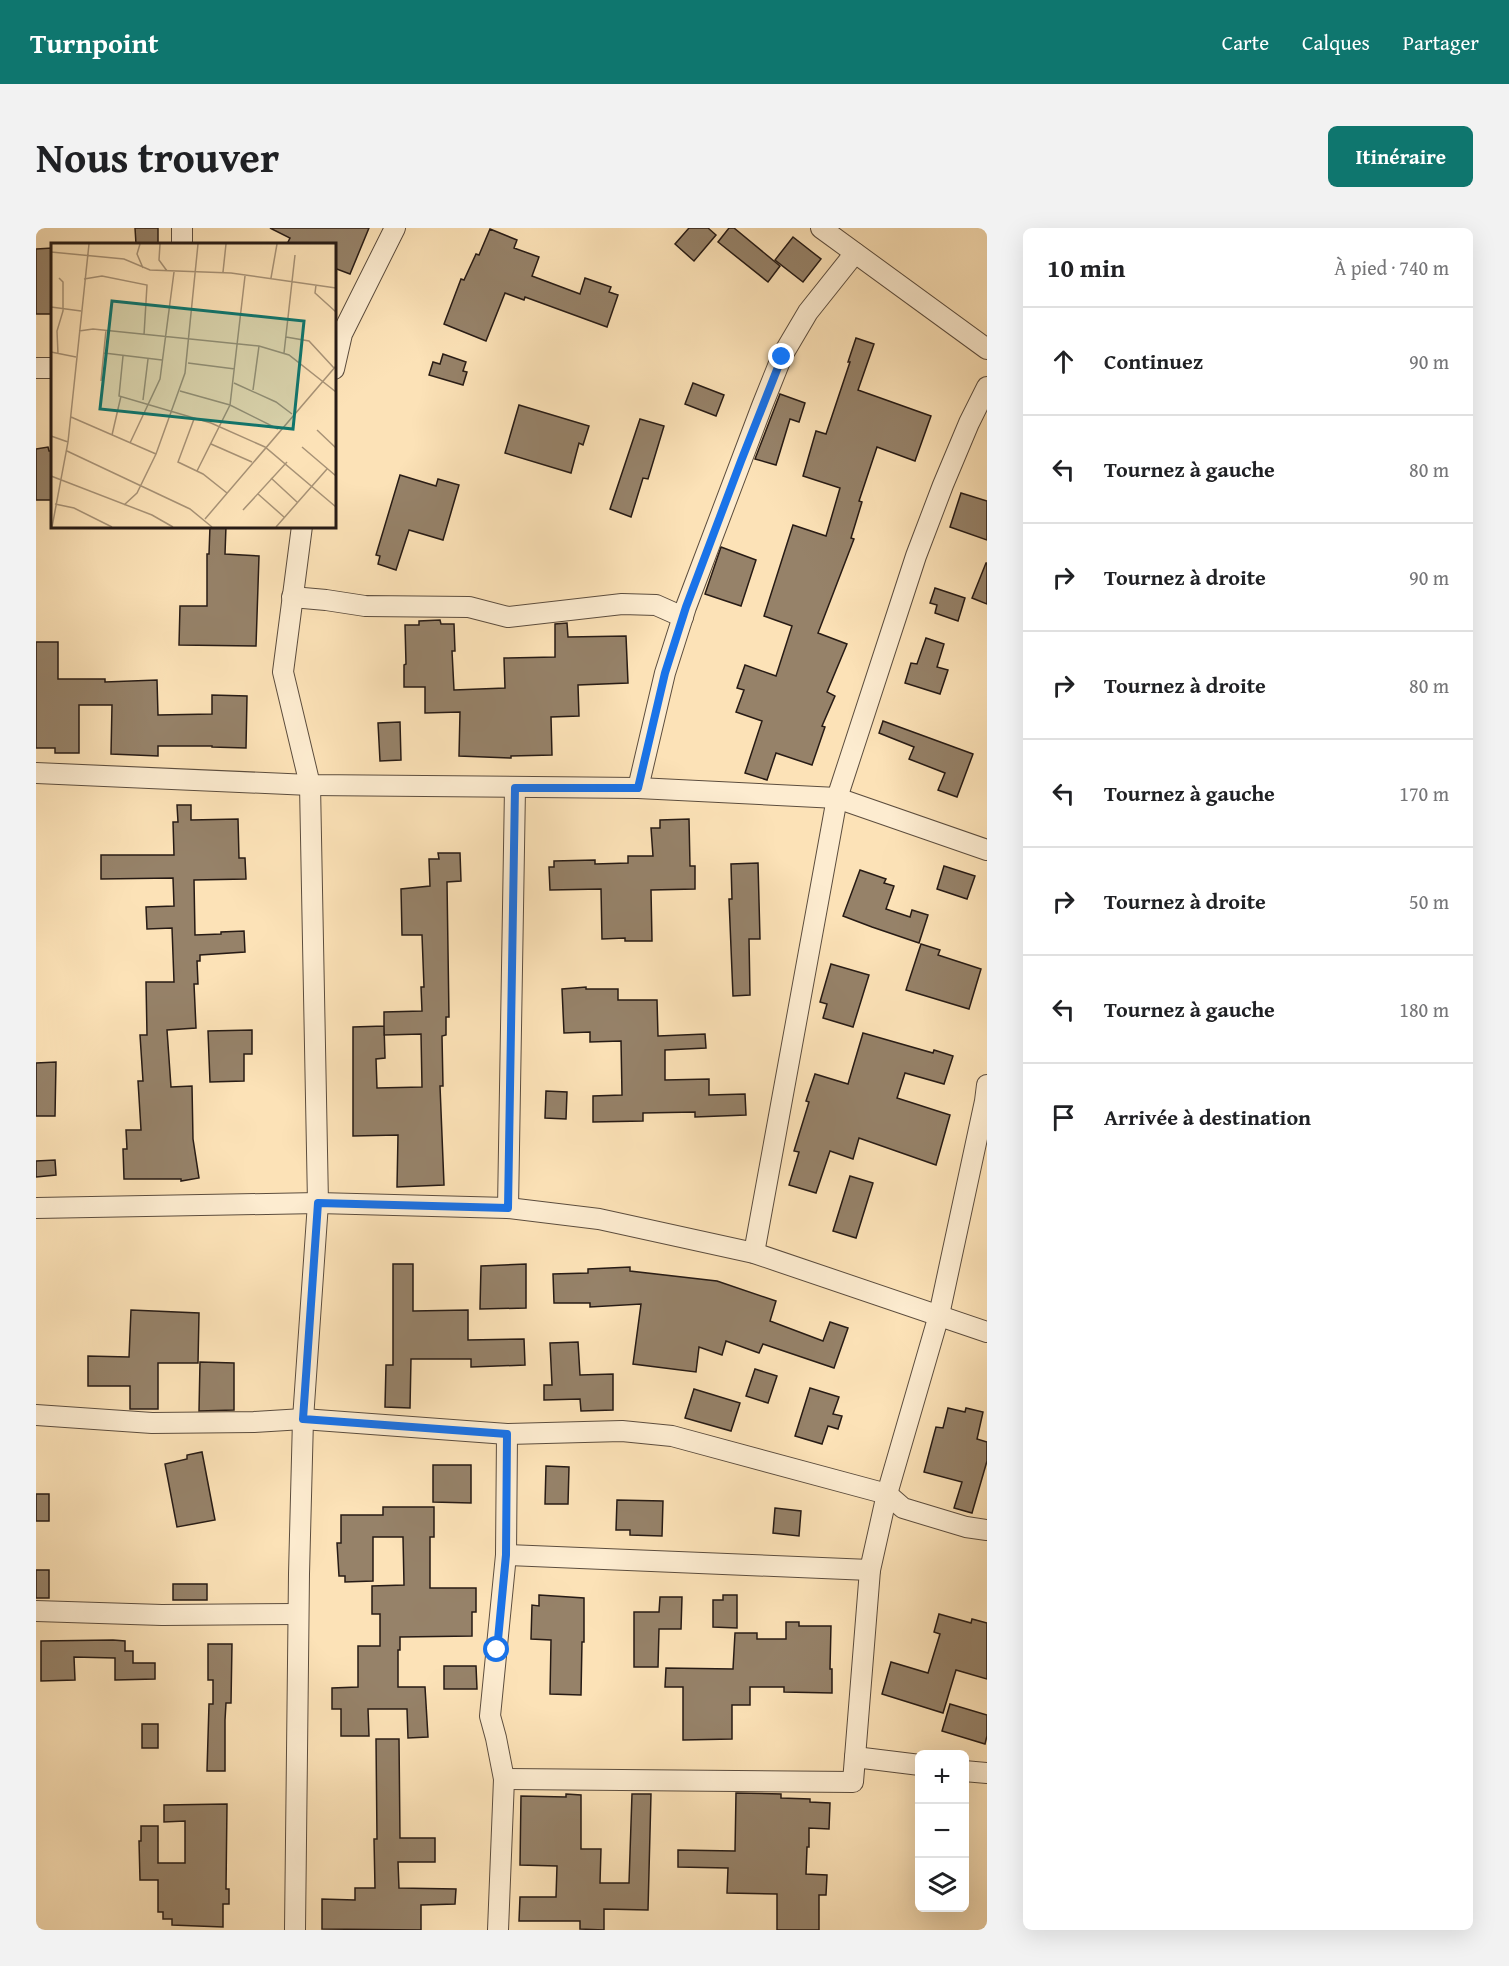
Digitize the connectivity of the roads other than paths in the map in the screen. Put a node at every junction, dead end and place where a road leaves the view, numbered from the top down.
1 (395, 228) edge
2 (821, 228) edge
3 (855, 253) junction
4 (987, 349) edge
5 (336, 360) edge
6 (987, 387) edge
7 (302, 528) edge
8 (292, 597) junction
9 (683, 617) junction
10 (36, 773) edge
11 (310, 785) junction
12 (515, 788) junction
13 (638, 788) junction
14 (837, 798) junction
15 (987, 850) edge
16 (986, 1095) edge
17 (318, 1203) junction
18 (36, 1208) edge
19 (508, 1208) junction
20 (754, 1253) junction
21 (939, 1315) junction
22 (987, 1332) edge
23 (36, 1416) edge
24 (303, 1419) junction
25 (507, 1434) junction
26 (887, 1494) junction
27 (987, 1530) edge
28 (506, 1555) junction
29 (870, 1570) junction
30 (36, 1611) edge
31 (298, 1614) junction
32 (855, 1758) junction
33 (915, 1764) edge
34 (969, 1771) edge
35 (987, 1773) edge
36 (504, 1779) junction
37 (295, 1930) edge
38 (498, 1930) edge

1 - 5 street
2 - 3 street
3 - 4 street
3 - 9 street
6 - 14 street
7 - 8 street
8 - 9 street
8 - 11 street
9 - 13 street
10 - 11 street
11 - 12 street
11 - 17 street
12 - 13 street
12 - 19 street
13 - 14 street
14 - 15 street
14 - 20 street
16 - 21 street
17 - 18 street
17 - 19 street
17 - 24 street
19 - 20 street
20 - 21 street
21 - 22 street
21 - 26 street
23 - 24 street
24 - 25 street
24 - 31 street
25 - 26 street
25 - 28 street
26 - 27 street
26 - 29 street
28 - 29 street
28 - 36 street
29 - 32 street
30 - 31 street
31 - 37 street
32 - 33 street
32 - 36 street
34 - 35 street
36 - 38 street

